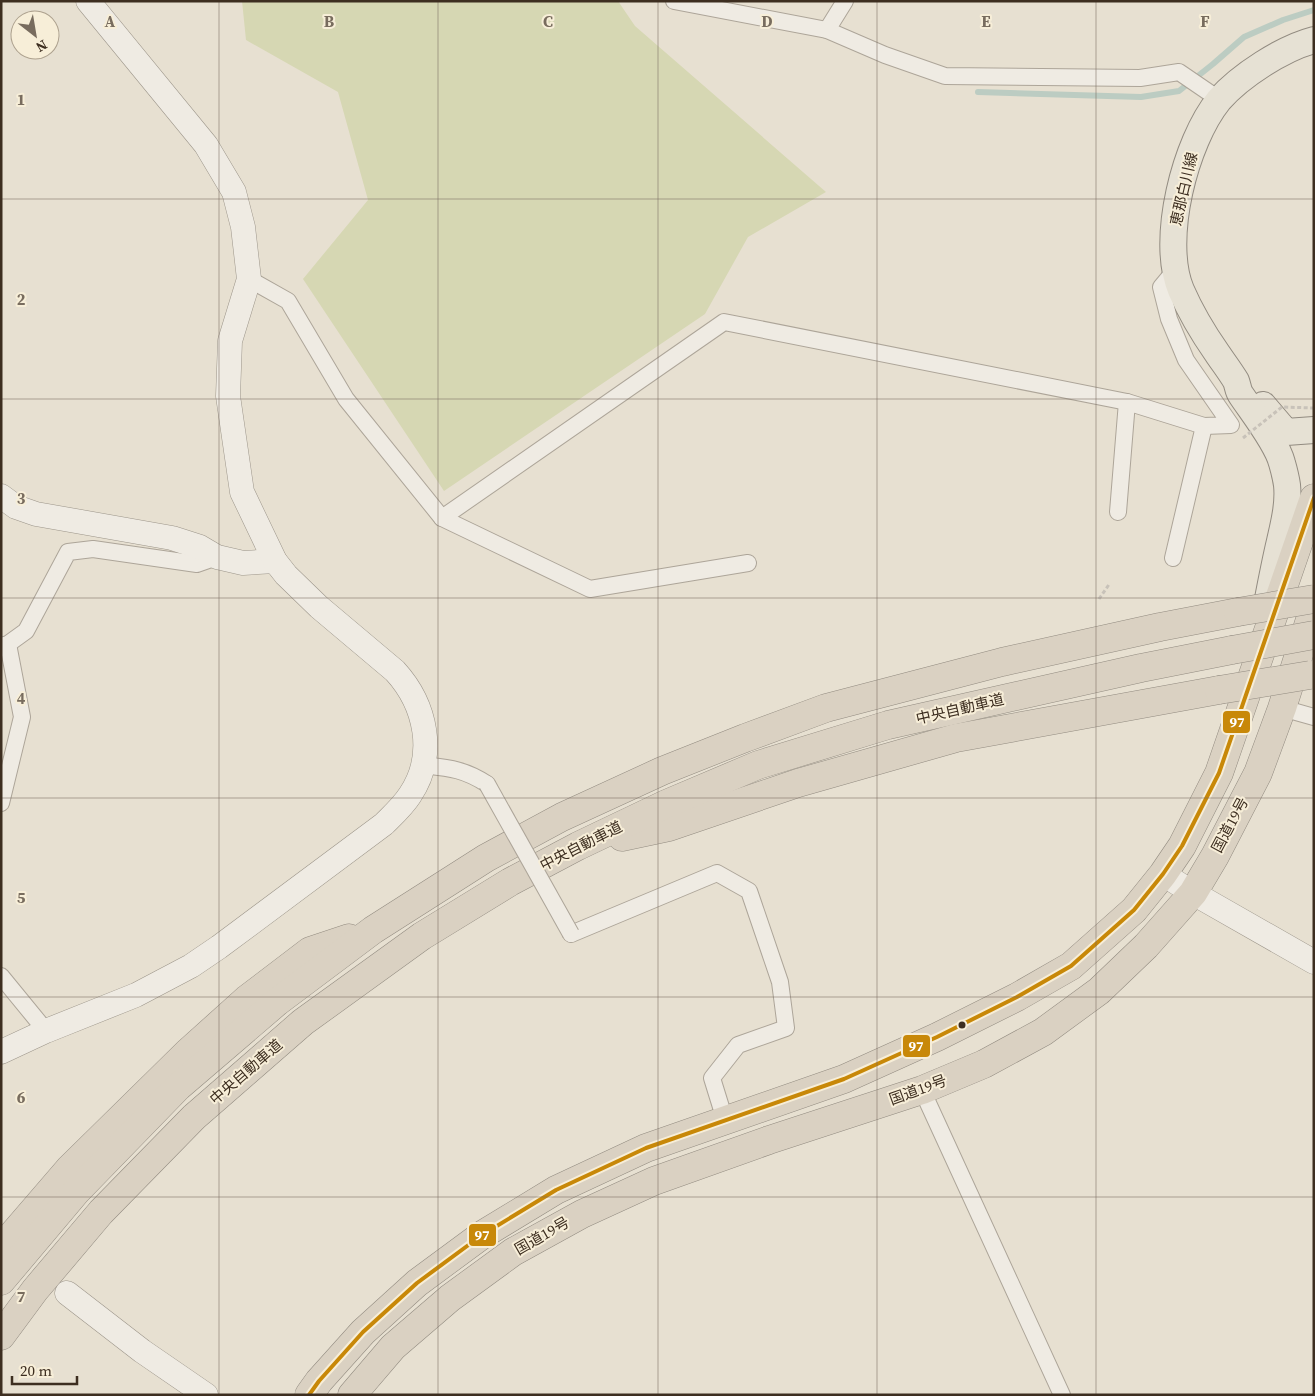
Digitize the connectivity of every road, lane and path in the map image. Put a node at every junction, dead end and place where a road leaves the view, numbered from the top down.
1 (88, 1) edge
2 (674, 1) edge
3 (845, 1) edge
4 (827, 30) junction
5 (1314, 40) edge
6 (1212, 95) junction
7 (1176, 269) junction
8 (249, 279) junction
9 (1236, 382) junction
10 (1127, 402) junction
11 (1314, 408) edge
12 (1204, 426) junction
13 (1314, 430) edge
14 (1243, 438) dead end
15 (1, 496) edge
16 (1314, 498) edge
17 (1118, 512) dead end
18 (442, 518) junction
19 (217, 557) junction
20 (1173, 558) dead end
21 (275, 561) junction
22 (748, 563) dead end
23 (1110, 583) dead end
24 (1099, 599) dead end
25 (1314, 599) edge
26 (1314, 607) edge
27 (1270, 622) junction
28 (1314, 635) edge
29 (4, 645) edge
30 (1312, 675) edge
31 (1282, 708) junction
32 (1314, 717) edge
33 (423, 765) junction
34 (1, 803) edge
35 (578, 846) junction
36 (1163, 874) junction
37 (1193, 893) junction
38 (373, 930) junction
39 (1314, 962) edge
40 (1, 976) edge
41 (46, 1031) junction
42 (1, 1052) edge
43 (922, 1090) junction
44 (725, 1120) junction
45 (1, 1248) edge
46 (1, 1281) edge
47 (67, 1293) dead end
48 (1, 1336) edge
49 (206, 1395) edge
50 (309, 1395) edge
51 (352, 1395) edge
52 (1062, 1395) edge

1 - 8 street
2 - 4 street
3 - 4 street
4 - 6 street
5 - 6 main road, 恵那白川線
6 - 7 main road, 恵那白川線
7 - 9 main road, 恵那白川線
7 - 12 street
8 - 18 street
8 - 21 street
9 - 13 main road
9 - 27 main road
10 - 12 street
10 - 17 street
10 - 18 street
11 - 14 path, bridge
12 - 20 street
15 - 19 street
16 - 27 highway
18 - 22 street
19 - 21 street
19 - 29 street
21 - 33 street
23 - 24 path
25 - 38 highway, bridge
26 - 31 highway, 国道19号
27 - 36 highway
28 - 35 highway, 中央自動車道, bridge
29 - 34 street
30 - 35 highway, bridge
31 - 32 street
31 - 37 highway, 国道19号
33 - 41 street
33 - 44 street, bridge
35 - 48 highway, 中央自動車道
36 - 37 street
36 - 44 highway
37 - 39 street
37 - 43 highway, 国道19号
38 - 45 highway
38 - 46 highway
40 - 41 street
41 - 42 street
43 - 51 highway, 国道19号
43 - 52 street
44 - 50 highway
47 - 49 street

